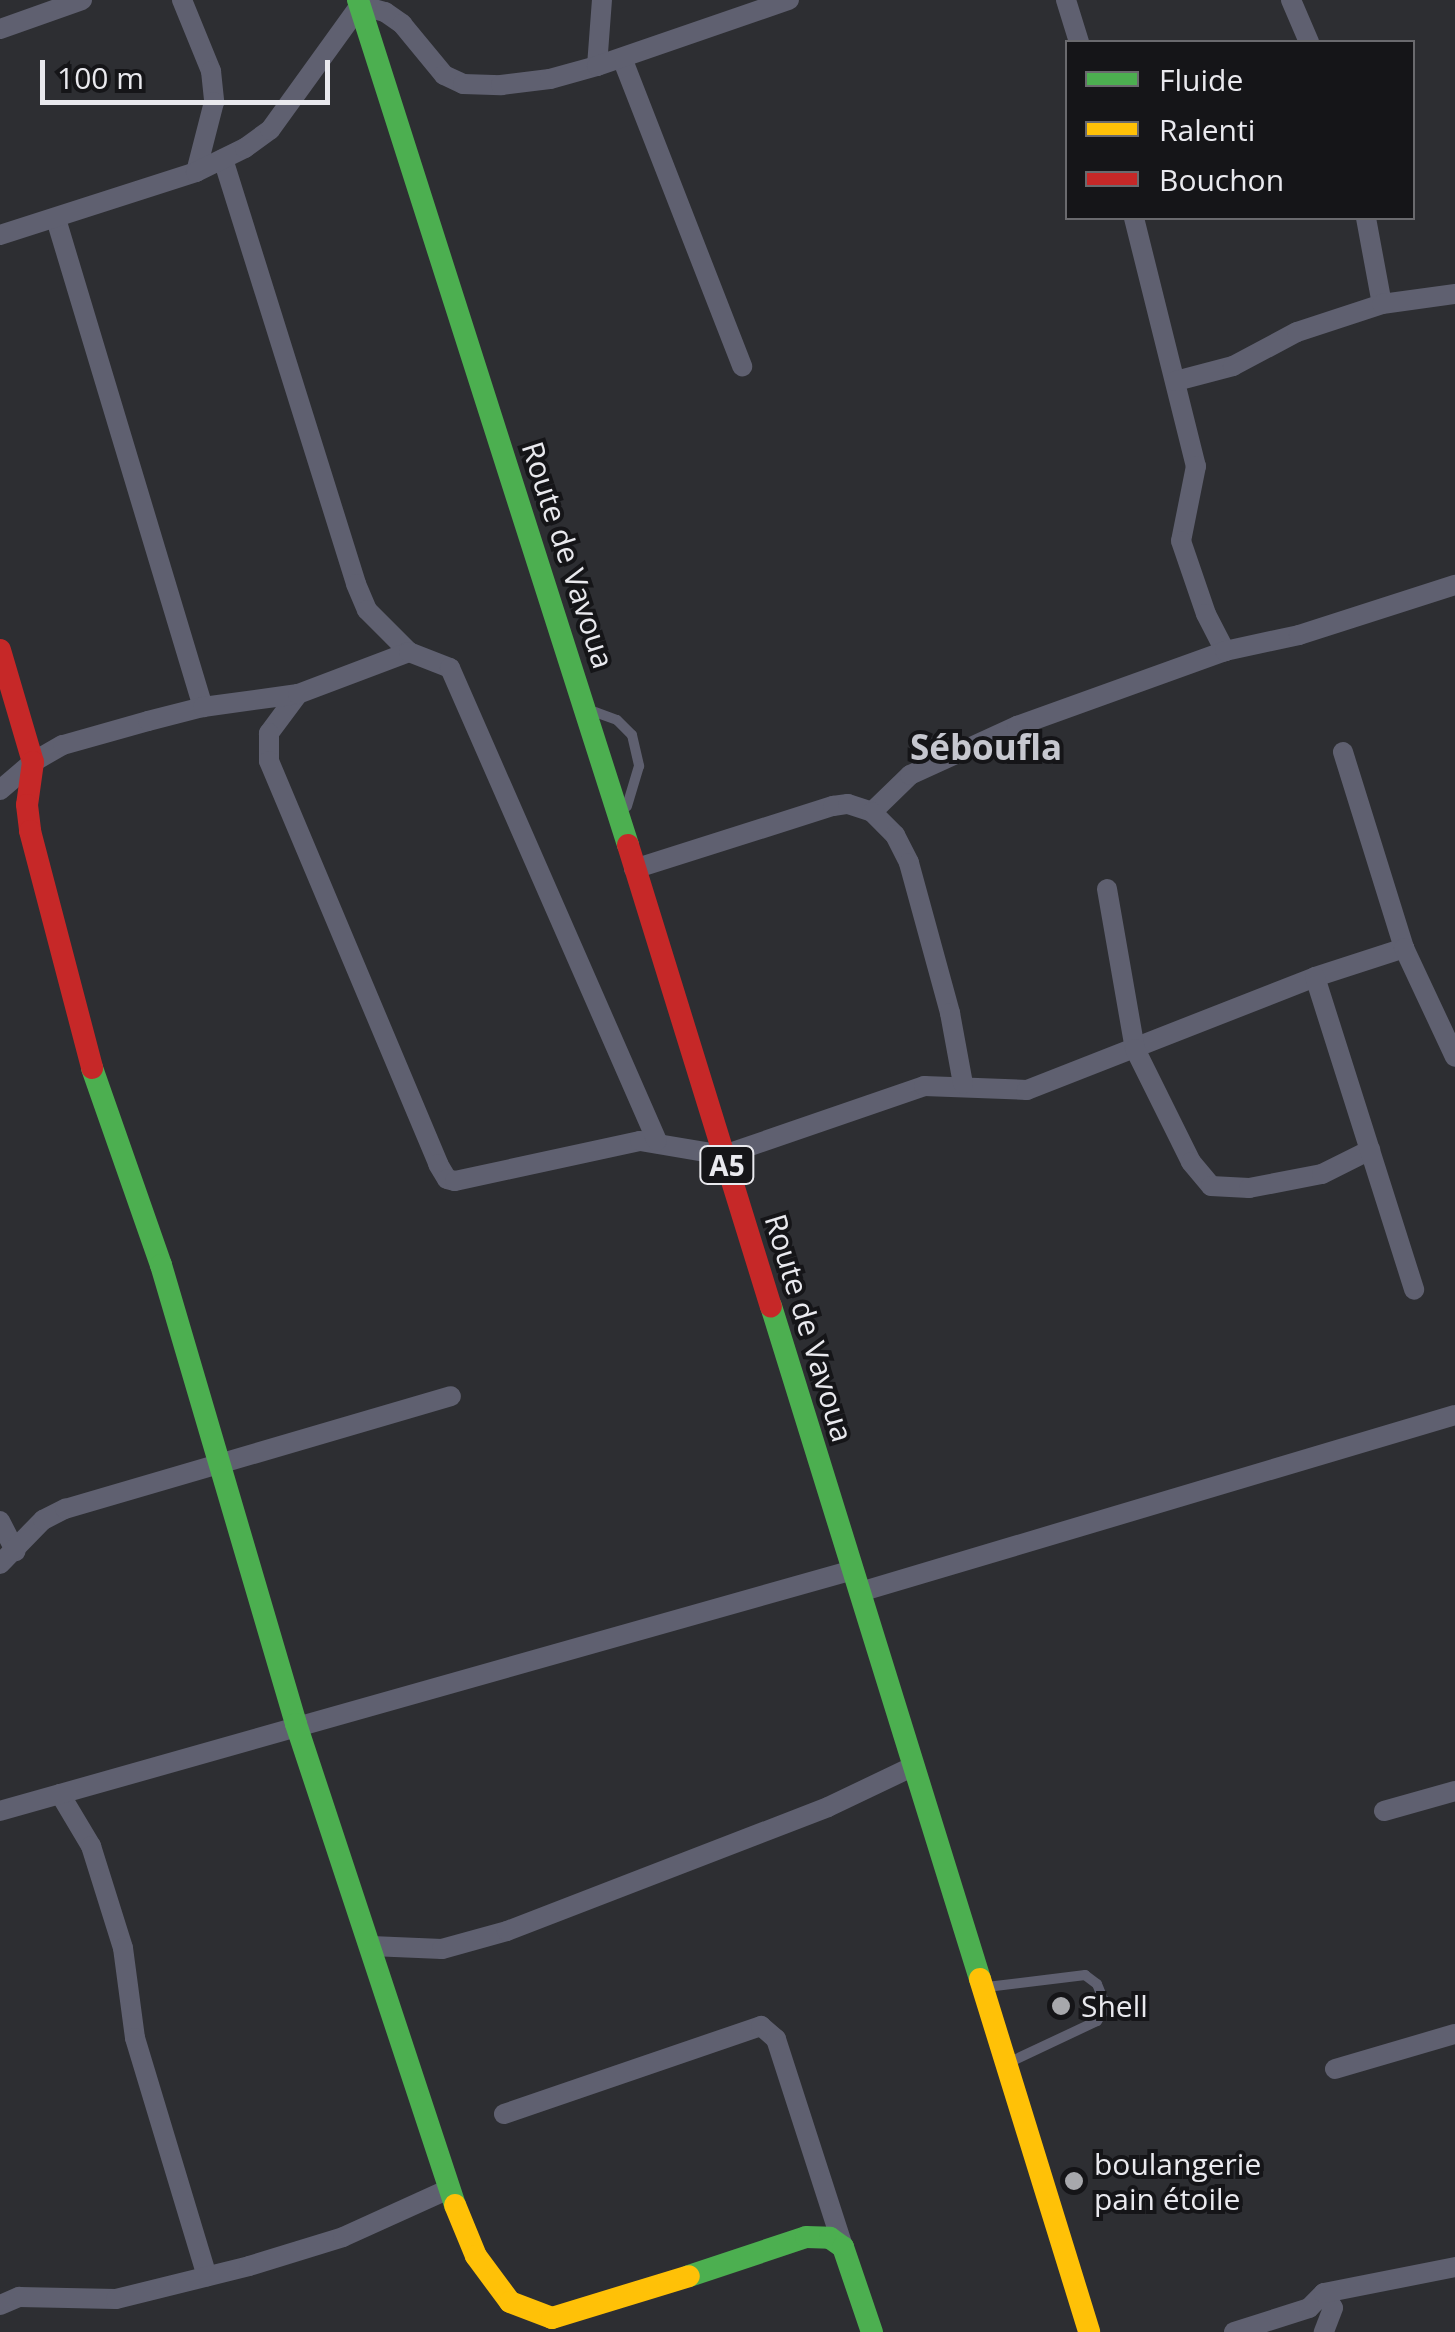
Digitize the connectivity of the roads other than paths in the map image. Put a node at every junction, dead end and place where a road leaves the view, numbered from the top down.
1 (82, 0) edge
2 (182, 0) edge
3 (602, 0) edge
4 (789, 0) edge
5 (1066, 0) edge
6 (1291, 0) edge
7 (359, 2) edge
8 (0, 29) edge
9 (1078, 40) edge
10 (1308, 40) edge
11 (622, 58) junction
12 (597, 66) junction
13 (223, 158) junction
14 (196, 172) junction
15 (56, 218) junction
16 (1135, 220) edge
17 (1366, 220) edge
18 (0, 234) edge
19 (1455, 294) edge
20 (1382, 304) junction
21 (742, 366) dead end
22 (1176, 381) junction
23 (1455, 585) edge
24 (0, 650) edge
25 (408, 652) junction
26 (1226, 652) junction
27 (298, 694) junction
28 (204, 707) junction
29 (585, 709) junction
30 (1342, 752) dead end
31 (33, 762) junction
32 (0, 790) edge
33 (872, 812) junction
34 (622, 832) junction
35 (634, 869) junction
36 (1107, 889) dead end
37 (1404, 948) junction
38 (1315, 977) junction
39 (1136, 1048) junction
40 (1455, 1058) edge
41 (963, 1084) junction
42 (658, 1141) junction
43 (1370, 1150) junction
44 (724, 1155) junction
45 (1414, 1290) dead end
46 (451, 1396) dead end
47 (1455, 1414) edge
48 (221, 1462) junction
49 (0, 1521) edge
50 (8, 1558) edge
51 (856, 1581) junction
52 (296, 1724) junction
53 (914, 1766) junction
54 (1455, 1791) edge
55 (60, 1794) junction
56 (0, 1811) edge
57 (1384, 1811) dead end
58 (370, 1946) junction
59 (982, 1987) junction
60 (1455, 2034) edge
61 (1006, 2064) junction
62 (1335, 2070) dead end
63 (504, 2114) dead end
64 (448, 2189) junction
65 (843, 2247) junction
66 (1455, 2267) edge
67 (207, 2276) junction
68 (1324, 2293) junction
69 (0, 2305) edge
70 (872, 2332) edge
71 (1089, 2332) edge
72 (1234, 2332) edge
73 (1324, 2332) edge

1 - 8 street
2 - 14 street
3 - 12 street
4 - 11 street
5 - 9 street
6 - 10 street
7 - 12 street
7 - 13 street
7 - 29 main road, Route de Vavoua / A5
11 - 12 street
11 - 21 street
13 - 14 street
13 - 25 street
14 - 15 street
15 - 18 street
15 - 28 street
16 - 22 street
17 - 20 street
19 - 20 street
20 - 22 street
22 - 26 street
23 - 26 street
24 - 31 main road
25 - 27 street
25 - 42 street
26 - 33 street
27 - 28 street
27 - 42 street
28 - 31 street
29 - 34 main road, Route de Vavoua / A5
29 - 34 lane
30 - 37 street
31 - 32 street
31 - 48 main road
33 - 35 street
33 - 41 street
34 - 35 main road, Route de Vavoua / A5
35 - 44 main road, Route de Vavoua / A5
36 - 39 street
37 - 38 street
37 - 40 street
38 - 39 street
38 - 43 street
39 - 41 street
39 - 43 street
41 - 44 street
42 - 44 street
43 - 45 street
44 - 51 main road, Route de Vavoua / A5
46 - 48 street
47 - 51 street
48 - 50 street
48 - 52 main road
49 - 50 street
51 - 52 street
51 - 53 main road, Route de Vavoua / A5
52 - 55 street
52 - 58 main road
53 - 58 street
53 - 59 main road, Route de Vavoua / A5
54 - 57 street
55 - 56 street
55 - 67 street
58 - 64 main road
59 - 61 main road, Route de Vavoua / A5
59 - 61 lane
60 - 62 street
61 - 71 main road, Route de Vavoua / A5
63 - 65 street
64 - 65 main road
64 - 67 street
65 - 70 main road
66 - 68 street
67 - 69 street
68 - 72 street
68 - 73 street

